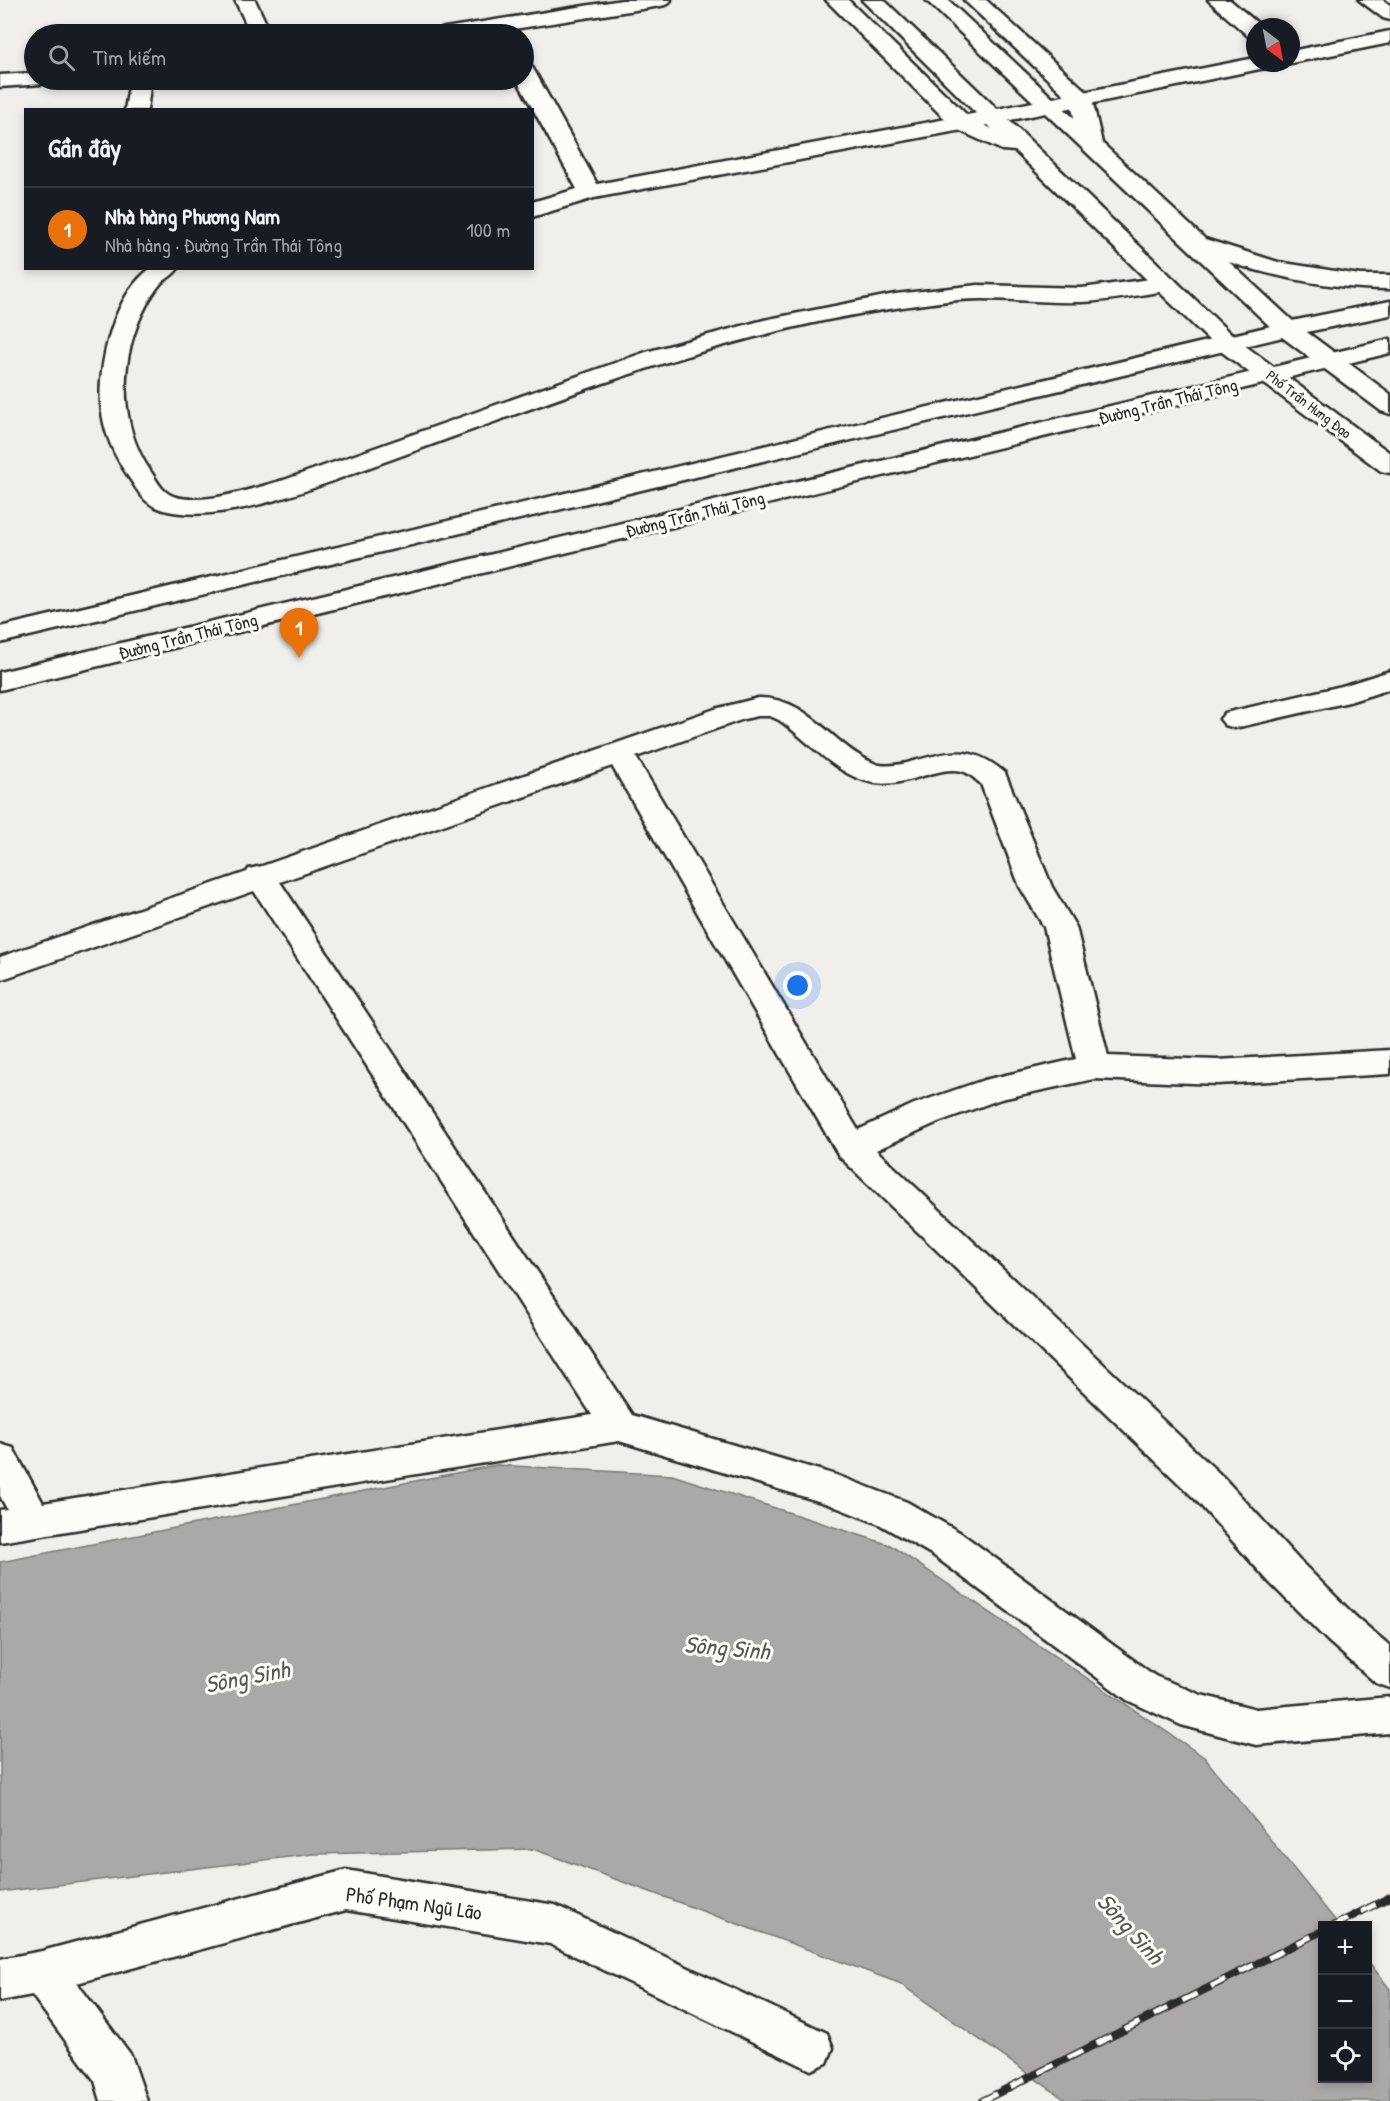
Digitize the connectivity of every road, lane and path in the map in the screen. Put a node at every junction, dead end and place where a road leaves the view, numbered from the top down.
1 (244, 0) edge
2 (661, 0) edge
3 (836, 0) edge
4 (872, 0) edge
5 (936, 0) edge
6 (974, 0) edge
7 (1218, 0) edge
8 (1369, 0) edge
9 (1390, 14) edge
10 (256, 24) edge
11 (532, 24) edge
12 (1246, 24) edge
13 (1390, 37) edge
14 (1300, 55) edge
15 (1246, 66) edge
16 (24, 80) edge
17 (0, 81) edge
18 (139, 90) edge
19 (534, 90) edge
20 (1081, 99) junction
21 (1049, 106) junction
22 (136, 108) edge
23 (993, 117) junction
24 (962, 123) junction
25 (1090, 145) junction
26 (1033, 156) junction
27 (590, 192) junction
28 (534, 209) edge
29 (1195, 243) junction
30 (164, 270) edge
31 (1390, 282) edge
32 (1166, 284) junction
33 (1390, 308) edge
34 (1287, 329) junction
35 (1227, 344) junction
36 (1390, 346) edge
37 (1327, 360) junction
38 (1272, 375) junction
39 (1390, 406) edge
40 (1390, 465) edge
41 (0, 635) edge
42 (1390, 680) edge
43 (0, 681) edge
44 (1235, 719) dead end
45 (619, 753) junction
46 (260, 876) junction
47 (0, 969) edge
48 (1390, 1062) edge
49 (1094, 1067) junction
50 (850, 1147) junction
51 (619, 1426) junction
52 (0, 1459) edge
53 (16, 1523) edge
54 (1390, 1671) edge
55 (1390, 1714) edge
56 (42, 1972) junction
57 (0, 1980) edge
58 (811, 2048) dead end
59 (124, 2101) edge

1 - 10 main road
2 - 11 main road
3 - 24 main road
4 - 23 main road, Phố Trần Hưng Đạo
5 - 21 main road
6 - 20 main road
7 - 12 main road
8 - 9 main road
13 - 14 main road
15 - 20 main road
16 - 17 main road
18 - 22 main road
19 - 27 main road
20 - 21 main road
20 - 25 main road
21 - 23 main road
21 - 25 main road
23 - 24 main road
23 - 26 main road, Phố Trần Hưng Đạo
24 - 26 main road
24 - 27 main road
25 - 29 main road
26 - 32 main road, Phố Trần Hưng Đạo
27 - 28 main road
29 - 31 main road
29 - 34 main road
30 - 32 main road
32 - 35 main road, Phố Trần Hưng Đạo
33 - 34 main road
34 - 35 main road
34 - 37 main road
35 - 38 main road, Phố Trần Hưng Đạo
35 - 41 main road
36 - 37 main road, Đường Trần Thái Tông
37 - 38 main road, Đường Trần Thái Tông
37 - 39 main road
38 - 40 main road, Phố Trần Hưng Đạo
38 - 43 main road, Đường Trần Thái Tông
42 - 44 main road
45 - 46 main road
45 - 49 main road
45 - 50 main road
46 - 47 main road
46 - 51 main road
48 - 49 main road
49 - 50 main road
50 - 54 main road
51 - 53 main road
51 - 55 main road
52 - 53 main road
56 - 57 main road, Phố Phạm Ngũ Lão
56 - 58 main road, Phố Phạm Ngũ Lão
56 - 59 main road

